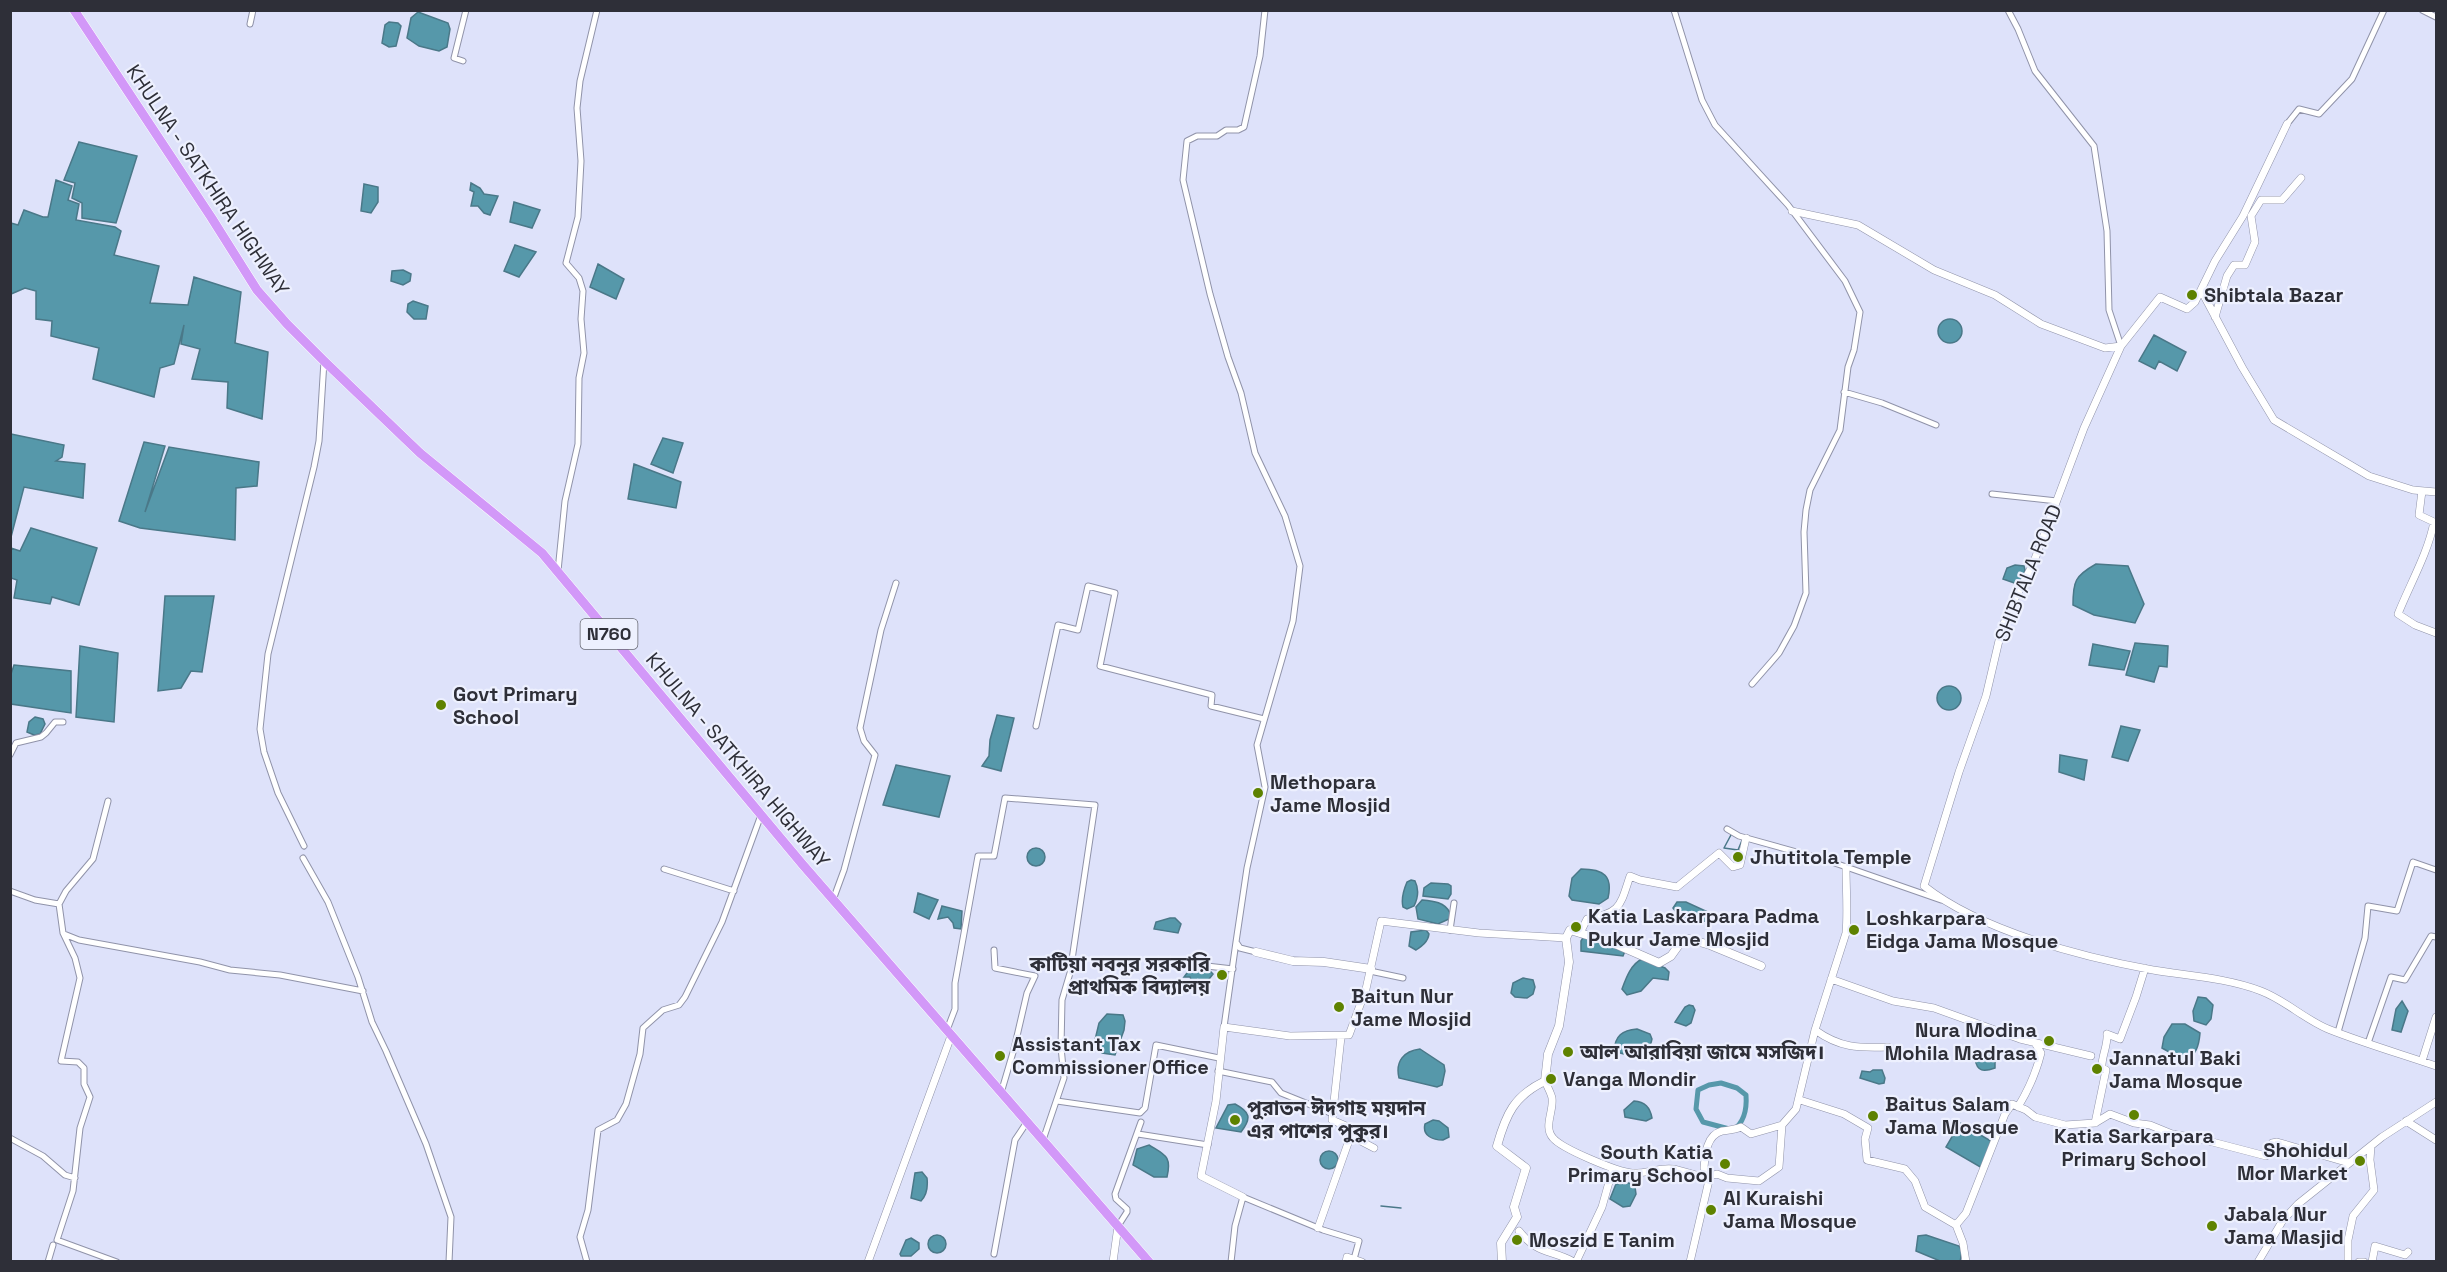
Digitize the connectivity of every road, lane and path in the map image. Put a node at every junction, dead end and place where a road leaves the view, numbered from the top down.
1 (74, 10) edge
2 (253, 10) edge
3 (466, 10) edge
4 (597, 10) edge
5 (1265, 10) edge
6 (1674, 10) edge
7 (2008, 10) edge
8 (2384, 10) edge
9 (2421, 10) edge
10 (2436, 17) edge
11 (250, 24) dead end
12 (463, 62) dead end
13 (2287, 124) joint
14 (2301, 178) dead end
15 (1792, 211) junction
16 (2201, 290) junction
17 (2215, 317) junction
18 (2121, 346) junction
19 (324, 362) junction
20 (1844, 392) junction
21 (1936, 426) dead end
22 (2422, 491) junction
23 (2436, 492) edge
24 (1992, 494) dead end
25 (2057, 501) junction
26 (558, 573) junction
27 (896, 583) dead end
28 (2436, 633) edge
29 (1752, 684) dead end
30 (1264, 719) junction
31 (63, 722) dead end
32 (1036, 726) dead end
33 (10, 755) edge
34 (108, 801) dead end
35 (1260, 813) junction
36 (1268, 814) dead end
37 (761, 815) junction
38 (1727, 829) dead end
39 (1746, 838) junction
40 (304, 846) dead end
41 (303, 858) dead end
42 (1846, 867) junction
43 (664, 869) dead end
44 (2436, 870) edge
45 (10, 891) edge
46 (734, 891) junction
47 (833, 900) junction
48 (1941, 900) junction
49 (1454, 903) dead end
50 (59, 904) junction
51 (1450, 930) junction
52 (63, 933) junction
53 (1580, 933) junction
54 (2436, 937) edge
55 (1566, 938) junction
56 (1236, 942) junction
57 (994, 950) dead end
58 (1256, 952) joint
59 (1198, 965) dead end
60 (1761, 966) dead end
61 (2145, 968) junction
62 (1233, 969) junction
63 (1370, 970) junction
64 (1403, 978) dead end
65 (1831, 979) junction
66 (363, 991) junction
67 (2436, 1017) edge
68 (1224, 1027) junction
69 (1815, 1030) junction
70 (2338, 1032) junction
71 (949, 1034) junction
72 (1341, 1036) junction
73 (2368, 1042) junction
74 (2036, 1043) junction
75 (1888, 1047) dead end
76 (2091, 1056) dead end
77 (1219, 1058) junction
78 (2422, 1061) junction
79 (2436, 1066) edge
80 (1218, 1071) junction
81 (1545, 1081) junction
82 (1001, 1093) junction
83 (1800, 1100) junction
84 (1057, 1101) junction
85 (2436, 1102) edge
86 (2018, 1107) junction
87 (1333, 1114) junction
88 (2406, 1121) junction
89 (1027, 1122) junction
90 (1141, 1122) dead end
91 (2095, 1123) junction
92 (1782, 1125) junction
93 (1138, 1134) junction
94 (1351, 1136) junction
95 (10, 1138) edge
96 (1043, 1140) junction
97 (2436, 1140) edge
98 (1208, 1145) junction
99 (2371, 1146) junction
100 (1374, 1148) dead end
101 (2349, 1163) junction
102 (1617, 1169) junction
103 (1710, 1176) junction
104 (75, 1178) junction
105 (1618, 1181) dead end
106 (1242, 1197) junction
107 (1956, 1225) junction
108 (1118, 1226) junction
109 (1318, 1228) junction
110 (1519, 1231) dead end
111 (53, 1245) dead end
112 (2408, 1252) dead end
113 (994, 1254) dead end
114 (1350, 1260) edge
115 (2353, 1261) edge
116 (48, 1262) edge
117 (117, 1262) edge
118 (449, 1262) edge
119 (587, 1262) edge
120 (868, 1262) edge
121 (1113, 1262) edge
122 (1149, 1262) edge
123 (1231, 1262) edge
124 (1362, 1262) edge
125 (1502, 1262) edge
126 (1575, 1262) edge
127 (1690, 1262) edge
128 (1966, 1262) edge
129 (2258, 1262) edge
130 (2364, 1262) edge
131 (2372, 1262) edge

1 - 19 highway, KHULNA - SATKHIRA HIGHWAY / N760
2 - 11 street
3 - 12 street
4 - 26 street
5 - 30 street
6 - 15 street
7 - 18 street
8 - 13 street
9 - 10 street
13 - 16 street, SHIBTALA ROAD
14 - 17 street
15 - 18 street
15 - 20 street
16 - 17 street
16 - 18 street, SHIBTALA ROAD
17 - 22 street
18 - 25 street, SHIBTALA ROAD
19 - 26 highway, KHULNA - SATKHIRA HIGHWAY / N760
19 - 40 street
20 - 21 street
20 - 29 street
22 - 23 street
22 - 28 street
24 - 25 street
25 - 48 street, SHIBTALA ROAD
26 - 37 highway, KHULNA - SATKHIRA HIGHWAY / N760
27 - 47 street
30 - 32 street
30 - 35 street
31 - 33 street
34 - 50 street
35 - 36 street
35 - 56 street
37 - 46 street
37 - 47 highway, KHULNA - SATKHIRA HIGHWAY / N760
38 - 39 street
39 - 42 street
39 - 53 street
41 - 66 street
42 - 48 street
42 - 65 street
43 - 46 street
44 - 70 street
45 - 50 street
46 - 119 street
47 - 71 highway, KHULNA - SATKHIRA HIGHWAY / N760
48 - 61 street
49 - 51 street
50 - 52 street
51 - 55 street
51 - 63 street
52 - 66 street
52 - 104 street
53 - 55 main road
53 - 60 main road
54 - 73 street
55 - 81 main road
56 - 58 street
56 - 62 street
57 - 82 street
58 - 63 main road
59 - 62 street
61 - 70 street
61 - 91 street
62 - 68 street
63 - 64 street
63 - 72 street
65 - 69 street
65 - 74 street
66 - 118 street
67 - 78 street
68 - 72 street
68 - 77 street
69 - 75 street
69 - 83 street
70 - 73 street
71 - 82 highway, KHULNA - SATKHIRA HIGHWAY / N760
71 - 84 street
71 - 120 street
72 - 87 street
73 - 78 street
74 - 76 street
74 - 86 street
77 - 80 street
77 - 84 street
78 - 79 street
80 - 87 street
80 - 98 street
81 - 102 street
81 - 125 main road
82 - 89 highway, KHULNA - SATKHIRA HIGHWAY / N760
83 - 92 street
83 - 107 street
84 - 96 street
85 - 88 street
86 - 91 street
86 - 107 street
87 - 94 street
88 - 97 street
88 - 99 street
89 - 96 highway, KHULNA - SATKHIRA HIGHWAY / N760
89 - 113 street
90 - 93 street
91 - 101 street
92 - 103 street
92 - 103 street
93 - 98 street
93 - 108 street
94 - 100 street
94 - 109 street
95 - 104 street
96 - 108 highway, KHULNA - SATKHIRA HIGHWAY / N760
98 - 106 street
99 - 101 street
99 - 115 street
101 - 129 street
102 - 103 street
102 - 105 street
102 - 126 street
103 - 127 street
104 - 117 street
106 - 109 street
106 - 123 street
107 - 128 street
108 - 121 street
108 - 122 highway, KHULNA - SATKHIRA HIGHWAY / N760
109 - 114 street
110 - 126 street
111 - 116 street
112 - 131 street
114 - 124 street
115 - 130 street

